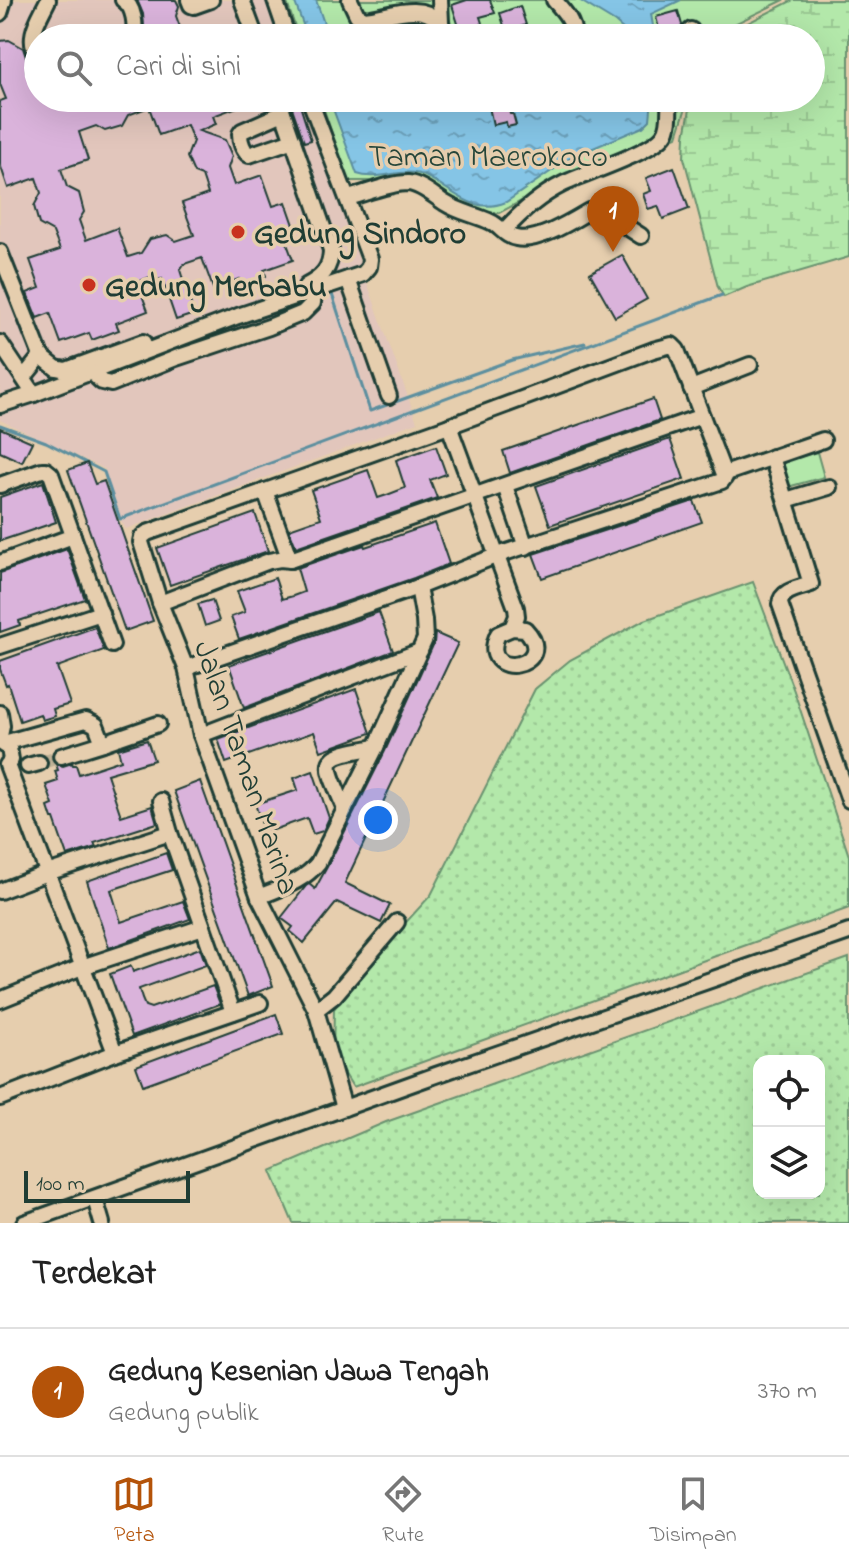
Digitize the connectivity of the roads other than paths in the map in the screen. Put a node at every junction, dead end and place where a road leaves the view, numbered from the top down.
1 (4, 0) edge
2 (48, 0) edge
3 (123, 0) edge
4 (189, 0) edge
5 (211, 0) edge
6 (242, 0) edge
7 (275, 0) edge
8 (350, 0) edge
9 (440, 0) edge
10 (554, 0) edge
11 (0, 13) edge
12 (441, 22) joint
13 (250, 23) edge
14 (37, 24) edge
15 (134, 24) edge
16 (283, 24) edge
17 (571, 24) edge
18 (314, 112) edge
19 (669, 112) edge
20 (283, 113) joint
21 (293, 140) junction
22 (348, 198) junction
23 (504, 231) junction
24 (641, 236) dead end
25 (0, 252) edge
26 (342, 281) junction
27 (316, 286) junction
28 (0, 343) edge
29 (41, 356) junction
30 (750, 365) dead end
31 (24, 377) junction
32 (691, 388) junction
33 (34, 394) junction
34 (389, 396) dead end
35 (2, 404) edge
36 (702, 416) junction
37 (449, 426) junction
38 (823, 440) dead end
39 (772, 457) junction
40 (724, 474) junction
41 (0, 485) edge
42 (505, 486) junction
43 (829, 487) dead end
44 (265, 491) junction
45 (475, 497) junction
46 (786, 500) junction
47 (73, 536) junction
48 (526, 547) junction
49 (498, 555) junction
50 (290, 560) junction
51 (0, 563) edge
52 (418, 587) junction
53 (160, 603) junction
54 (101, 613) junction
55 (512, 628) dead end
56 (112, 645) dead end
57 (0, 646) edge
58 (420, 651) junction
59 (186, 668) junction
60 (0, 713) edge
61 (158, 724) dead end
62 (201, 735) junction
63 (1, 740) edge
64 (103, 743) junction
65 (376, 747) junction
66 (61, 756) tunnel mouth
67 (4, 767) edge
68 (849, 800) edge
69 (161, 801) dead end
70 (345, 809) junction
71 (170, 833) junction
72 (47, 873) junction
73 (0, 891) edge
74 (259, 897) junction
75 (397, 922) dead end
76 (203, 927) junction
77 (849, 932) edge
78 (82, 967) junction
79 (0, 1000) edge
80 (260, 1003) dead end
81 (316, 1010) junction
82 (233, 1012) junction
83 (115, 1053) junction
84 (0, 1098) edge
85 (344, 1108) junction
86 (95, 1199) junction
87 (24, 1223) edge
88 (102, 1223) edge

1 - 11 street
2 - 14 street
3 - 15 street
4 - 5 street
6 - 13 street
7 - 16 street
8 - 12 street
9 - 12 street
10 - 17 street
18 - 22 street
19 - 23 street
20 - 21 street
20 - 21 street
21 - 27 street
22 - 23 street
22 - 26 street
23 - 24 street
25 - 29 street
26 - 27 street
26 - 34 street
27 - 29 street
27 - 33 street
28 - 31 street
29 - 31 street
30 - 32 street
31 - 33 street
32 - 36 street
32 - 37 street
33 - 35 street
36 - 40 street
36 - 42 street
37 - 44 street
37 - 45 street
38 - 39 street
39 - 40 street
39 - 46 street
40 - 48 street
41 - 47 street
42 - 45 street
42 - 48 street
43 - 46 street
44 - 50 street
44 - 53 street, Jalan Taman Marina
45 - 49 street
45 - 50 street
46 - 68 street
47 - 51 street
47 - 54 street
48 - 49 street
49 - 52 street
49 - 55 street
50 - 53 street
52 - 58 street
52 - 59 street
53 - 59 street, Jalan Taman Marina
54 - 56 street
54 - 57 street
58 - 62 street
58 - 65 street
59 - 62 street, Jalan Taman Marina
60 - 63 street
61 - 64 street
62 - 74 street, Jalan Taman Marina
63 - 64 street
63 - 67 street
64 - 66 street
65 - 70 street
65 - 70 street
67 - 72 street
69 - 71 street
70 - 74 street
71 - 72 street
71 - 76 street
72 - 73 street
72 - 78 street
74 - 81 street, Jalan Taman Marina
75 - 81 street
76 - 78 street
76 - 82 street
77 - 85 street
78 - 79 street
78 - 83 street
80 - 82 street
81 - 85 street, Jalan Taman Marina
82 - 83 street
83 - 84 street
85 - 86 street
86 - 87 street
86 - 88 street

